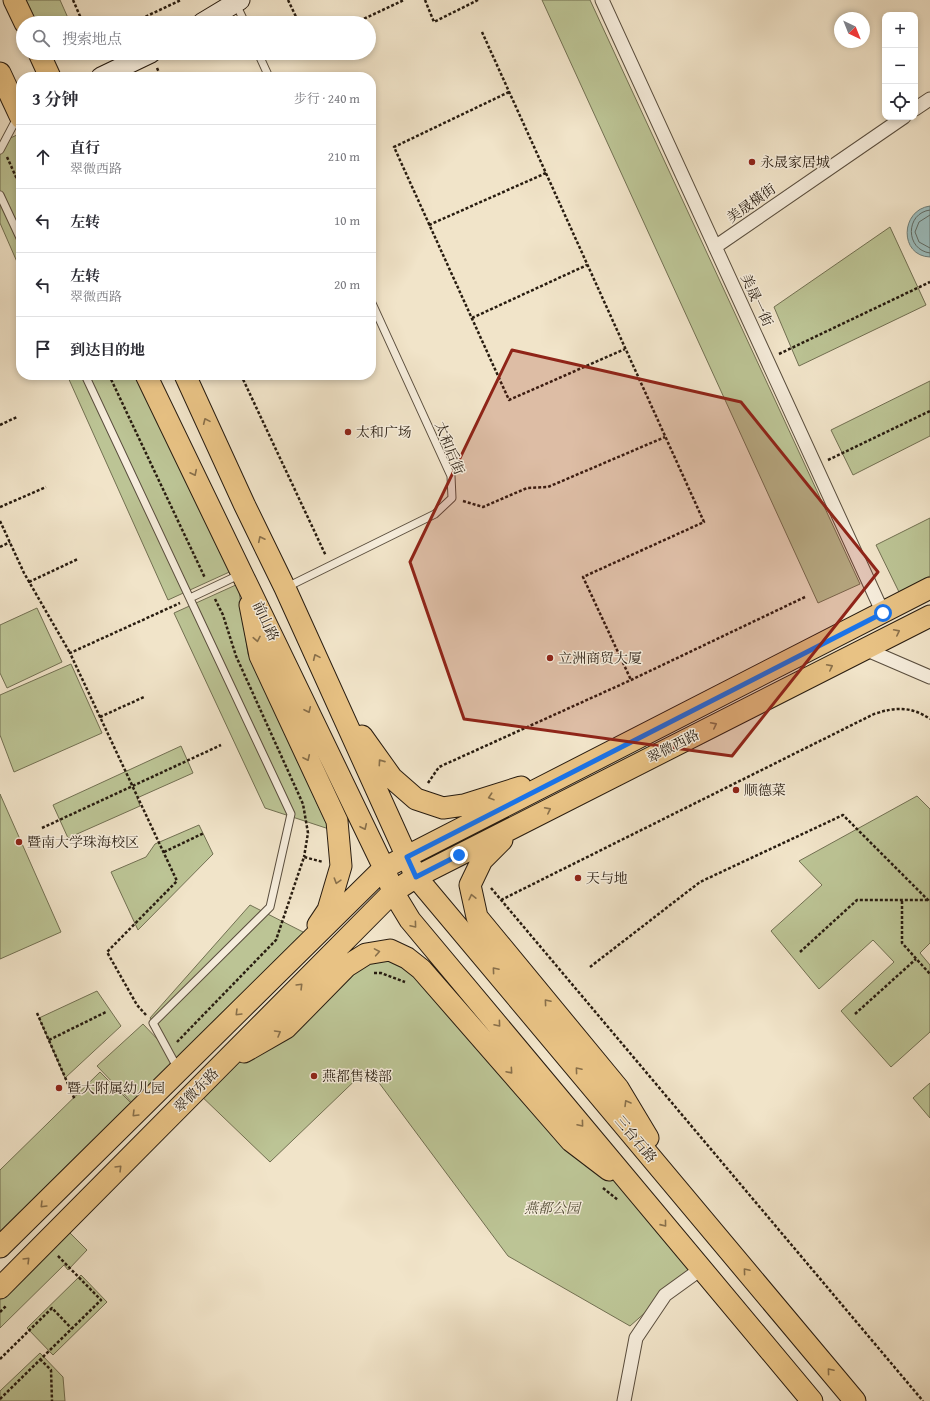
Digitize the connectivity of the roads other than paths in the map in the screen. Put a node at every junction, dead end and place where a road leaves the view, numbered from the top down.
1 (14, 0) edge
2 (602, 0) edge
3 (237, 1) edge
4 (22, 16) edge
5 (213, 16) edge
6 (242, 16) edge
7 (42, 60) edge
8 (136, 60) edge
9 (261, 60) edge
10 (48, 72) edge
11 (111, 72) edge
12 (267, 72) edge
13 (0, 74) edge
14 (930, 99) edge
15 (918, 107) edge
16 (16, 108) edge
17 (900, 120) edge
18 (16, 123) edge
19 (1, 149) edge
20 (0, 195) edge
21 (16, 229) edge
22 (715, 247) junction
23 (376, 312) edge
24 (87, 380) edge
25 (148, 380) edge
26 (187, 380) edge
27 (243, 573) junction
28 (285, 588) junction
29 (930, 588) edge
30 (190, 598) junction
31 (883, 613) junction
32 (930, 616) edge
33 (865, 649) junction
34 (930, 677) edge
35 (332, 693) junction
36 (582, 767) junction
37 (514, 828) junction
38 (407, 857) junction
39 (384, 868) junction
40 (416, 877) junction
41 (393, 892) junction
42 (306, 946) junction
43 (220, 1066) junction
44 (179, 1071) junction
45 (639, 1192) junction
46 (684, 1197) junction
47 (0, 1247) edge
48 (701, 1269) junction
49 (5, 1295) edge
50 (624, 1401) edge
51 (812, 1401) edge
52 (855, 1401) edge

1 - 4 main road
2 - 22 street, 美晟一街
3 - 5 street
3 - 6 lane
7 - 10 main road
8 - 11 street
9 - 12 lane
13 - 16 main road
14 - 15 street
17 - 22 street, 美晟橫街
18 - 19 lane
20 - 21 lane
22 - 31 street, 美晟一街
23 - 28 lane, 太和后街
24 - 30 lane
25 -> 27 main road, 前山路
28 -> 26 main road
27 - 30 lane
27 -> 39 main road, 前山路
27 -> 42 main road
35 -> 28 main road
29 - 31 main road, 翠微西路
30 - 44 lane
31 - 36 main road, 翠微西路
33 -> 32 main road, 翠微西路
33 - 34 street
37 -> 33 main road, 翠微西路
36 -> 35 main road
35 - 38 main road
36 - 38 main road, 翠微西路
37 - 40 main road, 翠微西路
46 -> 37 main road
38 - 39 main road, 翠微西路
38 - 40 main road, 三台石路
39 - 41 main road, 前山路
39 - 42 main road, 翠微东路
40 - 41 main road, 翠微东路
46 -> 40 main road, 三台石路
43 -> 41 main road, 翠微东路
41 -> 45 main road
42 -> 44 main road, 翠微东路
43 -> 45 main road
49 -> 43 main road, 翠微东路
44 -> 47 main road, 翠微东路
45 -> 48 main road
52 -> 46 main road, 三台石路
48 - 50 street
48 - 51 main road

